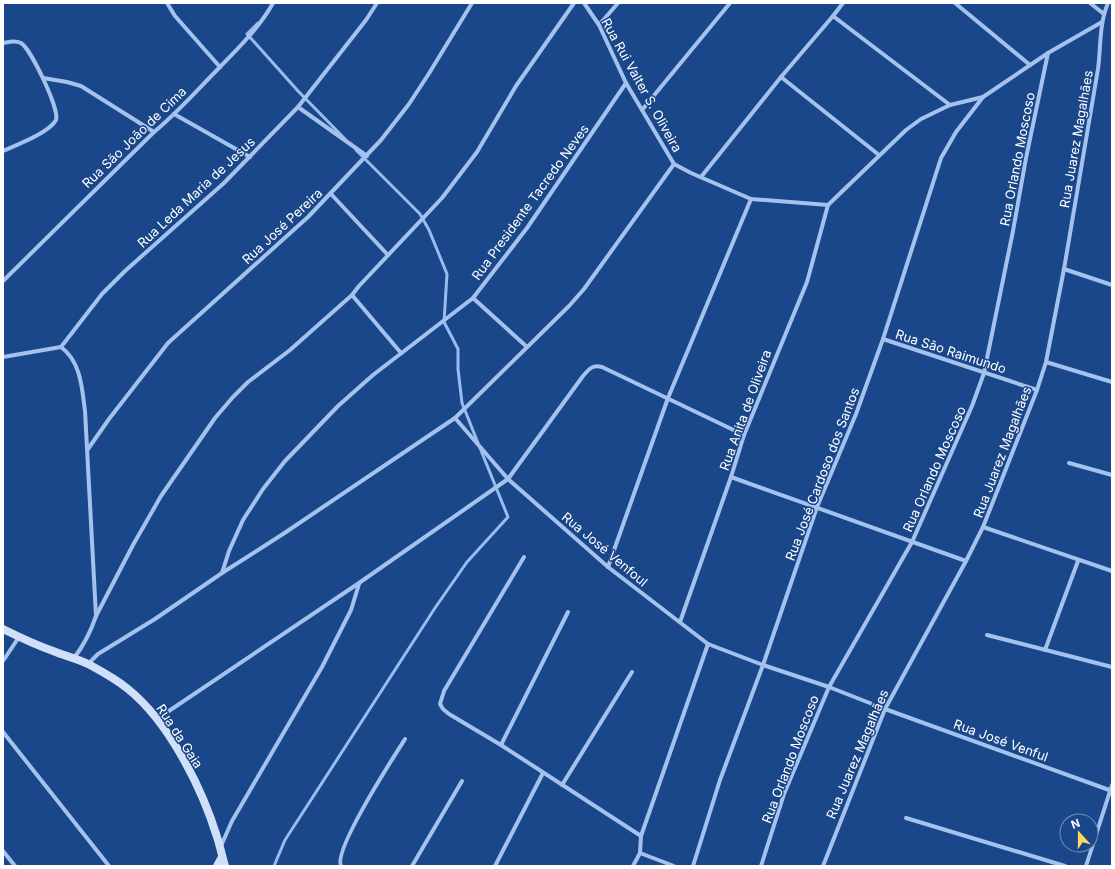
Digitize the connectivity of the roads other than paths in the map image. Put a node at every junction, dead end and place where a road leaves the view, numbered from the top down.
1 (167, 3) edge
2 (273, 3) edge
3 (377, 3) edge
4 (472, 3) edge
5 (574, 3) edge
6 (584, 3) edge
7 (618, 3) edge
8 (730, 3) edge
9 (843, 3) edge
10 (955, 3) edge
11 (1090, 3) edge
12 (1108, 3) edge
13 (1104, 14) junction
14 (834, 16) junction
15 (1102, 22) junction
16 (599, 25) junction
17 (3, 43) edge
18 (1048, 53) junction
19 (1030, 65) junction
20 (220, 67) junction
21 (781, 77) junction
22 (43, 78) junction
23 (626, 83) junction
24 (982, 97) junction
25 (950, 105) junction
26 (298, 107) junction
27 (642, 110) junction
28 (174, 114) junction
29 (154, 132) junction
30 (3, 151) edge
31 (879, 155) junction
32 (367, 156) junction
33 (250, 157) junction
34 (674, 164) junction
35 (701, 177) junction
36 (330, 194) junction
37 (751, 198) junction
38 (828, 205) junction
39 (388, 255) junction
40 (1064, 269) junction
41 (3, 281) edge
42 (1112, 285) edge
43 (352, 295) junction
44 (473, 298) junction
45 (883, 339) junction
46 (60, 347) junction
47 (527, 347) junction
48 (401, 353) junction
49 (3, 357) edge
50 (1046, 362) junction
51 (984, 373) junction
52 (1112, 382) edge
53 (1037, 390) junction
54 (668, 398) junction
55 (456, 418) junction
56 (744, 435) junction
57 (88, 449) junction
58 (1069, 463) dead end
59 (1112, 476) edge
60 (731, 477) junction
61 (508, 479) junction
62 (817, 507) junction
63 (983, 527) junction
64 (912, 542) junction
65 (524, 557) dead end
66 (966, 561) junction
67 (1078, 561) junction
68 (608, 567) junction
69 (1112, 571) edge
70 (222, 573) junction
71 (359, 583) junction
72 (568, 612) dead end
73 (96, 616) junction
74 (680, 622) junction
75 (3, 629) edge
76 (987, 635) dead end
77 (19, 637) junction
78 (708, 644) junction
79 (1045, 650) junction
80 (74, 658) junction
81 (3, 661) edge
82 (88, 664) junction
83 (763, 665) junction
84 (1112, 667) edge
85 (632, 672) dead end
86 (829, 687) junction
87 (884, 708) junction
88 (157, 719) junction
89 (3, 732) edge
90 (405, 739) dead end
91 (501, 745) junction
92 (543, 773) junction
93 (462, 782) dead end
94 (562, 785) junction
95 (1112, 785) edge
96 (1111, 790) edge
97 (906, 818) dead end
98 (640, 836) junction
99 (220, 848) junction
100 (3, 851) edge
101 (640, 854) junction
102 (222, 857) junction
103 (15, 866) edge
104 (109, 866) edge
105 (217, 866) edge
106 (225, 866) edge
107 (341, 866) edge
108 (412, 866) edge
109 (495, 866) edge
110 (633, 866) edge
111 (674, 866) edge
112 (693, 866) edge
113 (761, 866) edge
114 (823, 866) edge
115 (1065, 866) edge
116 (1086, 866) edge

1 - 20 street
2 - 20 street, Rua São João de Cima
3 - 26 street, Rua Leda Maria de Jesus
4 - 32 street, Rua José Pereira
5 - 39 street
6 - 16 street, Rua Rui Valter S. Oliveira
7 - 16 street
8 - 27 street
9 - 14 street
10 - 19 street
11 - 13 street
12 - 13 street, Rua Juarez Magalhães
13 - 15 street, Rua Juarez Magalhães
14 - 21 street
14 - 25 street
15 - 18 street
15 - 40 street, Rua Juarez Magalhães
16 - 23 street, Rua Rui Valter S. Oliveira
17 - 22 street
18 - 19 street
18 - 51 street, Rua Orlando Moscoso
19 - 24 street
20 - 28 street, Rua São João de Cima
21 - 31 street
21 - 35 street
22 - 29 street
22 - 30 street
23 - 27 street, Rua Rui Valter S. Oliveira
23 - 44 street, Rua Presidente Tacredo Neves
24 - 25 street
24 - 45 street, Rua José Cardoso dos Santos
25 - 31 street
26 - 32 street
26 - 33 street, Rua Leda Maria de Jesus
27 - 34 street, Rua Rui Valter S. Oliveira
28 - 29 street, Rua São João de Cima
28 - 33 street
29 - 41 street, Rua São João de Cima
31 - 38 street
32 - 36 street, Rua José Pereira
33 - 46 street, Rua Leda Maria de Jesus
34 - 35 street, Rua Rui Valter S. Oliveira
34 - 47 street
35 - 37 street, Rua Rui Valter S. Oliveira
36 - 39 street
36 - 57 street, Rua José Pereira
37 - 38 street, Rua Rui Valter S. Oliveira
37 - 54 street
38 - 56 street, Rua Anita de Oliveira
39 - 43 street
40 - 42 street
40 - 50 street, Rua Juarez Magalhães
43 - 48 street
43 - 73 street
44 - 47 street
44 - 48 street, Rua Presidente Tacredo Neves
45 - 51 street, Rua São Raimundo
45 - 62 street, Rua José Cardoso dos Santos
46 - 49 street
46 - 57 street
47 - 55 street
48 - 70 street, Rua Presidente Tacredo Neves
50 - 52 street
50 - 53 street, Rua Juarez Magalhães
51 - 53 street, Rua São Raimundo
51 - 64 street, Rua Orlando Moscoso
53 - 63 street, Rua Juarez Magalhães
54 - 56 street
54 - 61 street
54 - 68 street
55 - 61 street, Rua José Venfoul
55 - 70 street
56 - 60 street, Rua Anita de Oliveira
57 - 73 street
58 - 59 street
60 - 62 street
60 - 74 street, Rua Anita de Oliveira
61 - 68 street, Rua José Venfoul
61 - 71 street
62 - 64 street
62 - 83 street, Rua José Cardoso dos Santos
63 - 66 street, Rua Juarez Magalhães
63 - 67 street
64 - 66 street
64 - 86 street, Rua Orlando Moscoso
65 - 91 street
66 - 87 street, Rua Juarez Magalhães
67 - 69 street
67 - 79 street
68 - 74 street, Rua José Venfoul
70 - 82 street
71 - 88 street
71 - 99 street
72 - 91 street
73 - 80 street
74 - 78 street, Rua José Venfoul
75 - 77 main road, Rua da Gaia
76 - 79 street
77 - 80 main road, Rua da Gaia
77 - 81 street
78 - 83 street, Rua José Venfoul
78 - 98 street
79 - 84 street
80 - 82 main road, Rua da Gaia
82 - 88 main road, Rua da Gaia
83 - 86 street, Rua José Venfoul
83 - 112 street, Rua José Cardoso dos Santos
85 - 94 street
86 - 87 street, Rua José Venful
86 - 113 street, Rua Orlando Moscoso
87 - 96 street, Rua José Venful
87 - 114 street, Rua Juarez Magalhães
88 - 99 main road, Rua da Gaia
89 - 104 street
90 - 107 street
91 - 92 street
92 - 94 street
92 - 109 street
93 - 108 street
94 - 98 street
95 - 96 street
96 - 116 street
97 - 115 street
98 - 101 street
99 - 102 main road, Rua da Gaia
100 - 103 street
101 - 110 street
101 - 111 street
102 - 105 main road
102 - 106 main road, Rua da Gaia

